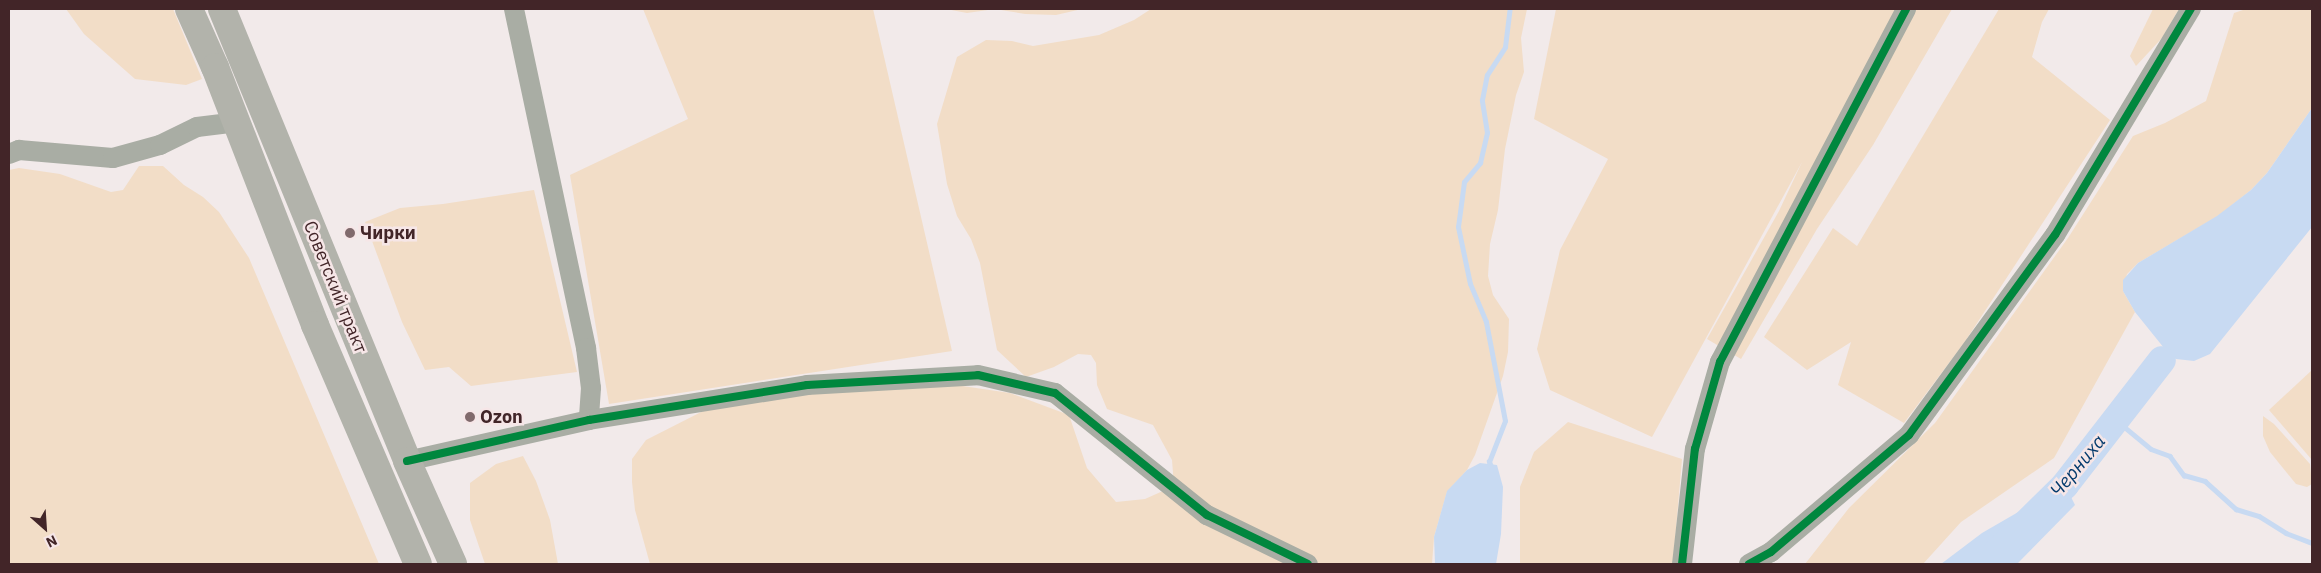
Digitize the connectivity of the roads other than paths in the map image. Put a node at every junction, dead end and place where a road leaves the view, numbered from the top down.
1 (189, 9) edge
2 (222, 9) edge
3 (514, 9) edge
4 (1906, 9) edge
5 (2191, 9) edge
6 (236, 122) junction
7 (9, 154) edge
8 (589, 420) junction
9 (407, 461) junction
10 (418, 564) edge
11 (453, 564) edge
12 (1308, 564) edge
13 (1682, 564) edge
14 (1750, 564) edge

1 - 6 highway, Советский тракт
2 - 9 highway, Советский тракт
3 - 8 street
4 - 13 street
5 - 14 street
6 - 7 street
6 - 10 highway, Советский тракт
8 - 9 street
8 - 12 street
9 - 11 highway, Советский тракт

